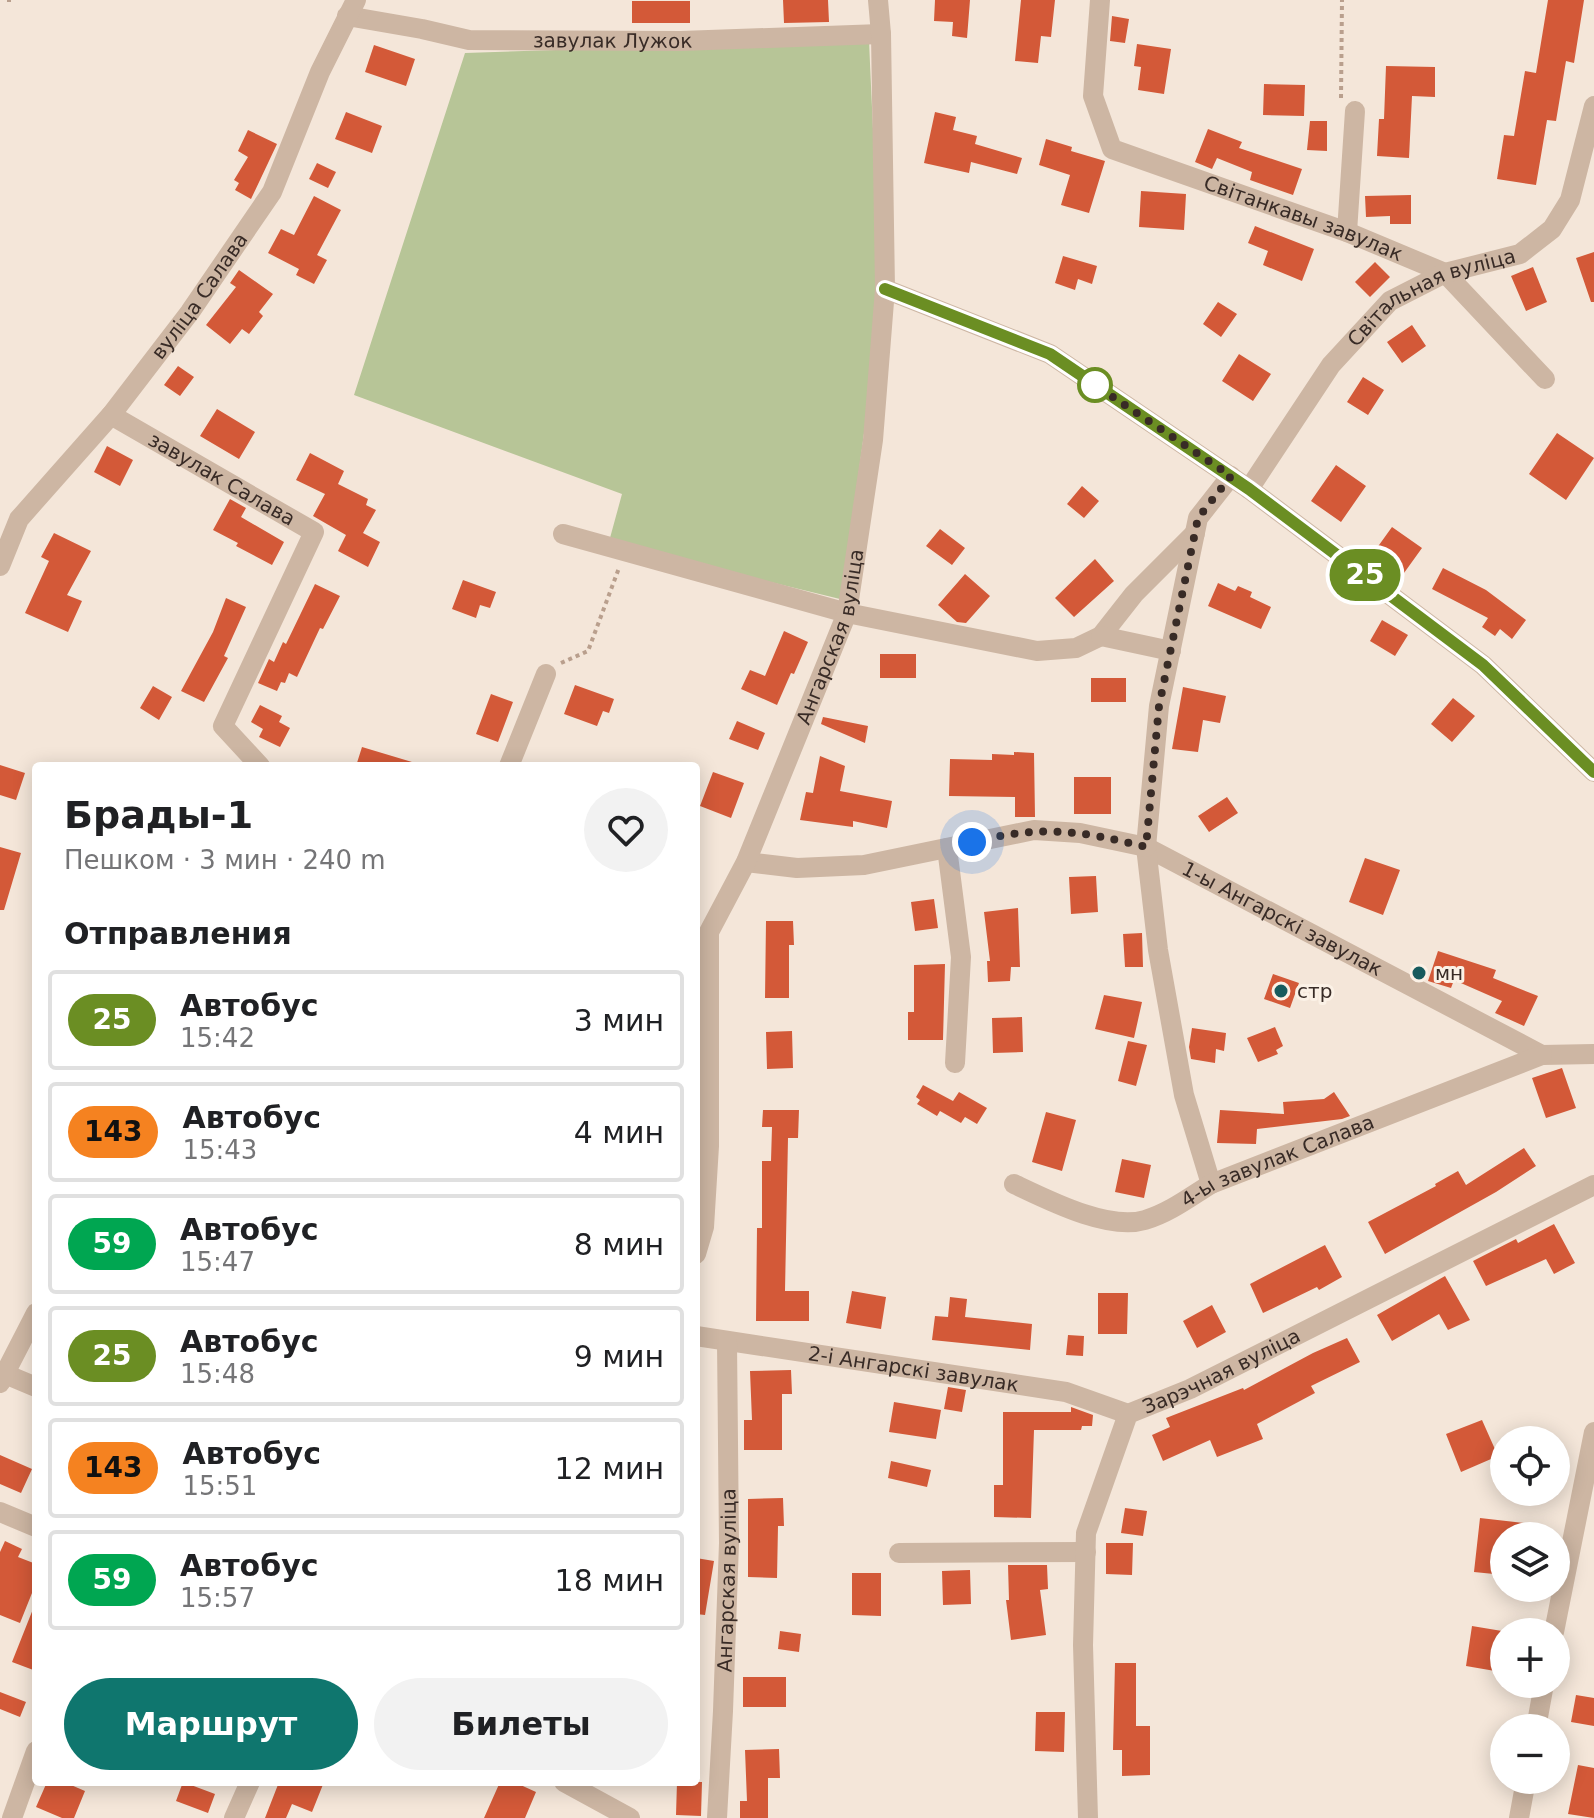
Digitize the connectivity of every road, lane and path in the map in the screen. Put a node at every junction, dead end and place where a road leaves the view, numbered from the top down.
1 (878, 0) edge
2 (1100, 0) edge
3 (1342, 0) edge
4 (351, 8) edge
5 (881, 34) junction
6 (1594, 106) edge
7 (1355, 111) joint
8 (1347, 232) junction
9 (1445, 273) junction
10 (885, 289) junction
11 (1545, 379) dead end
12 (111, 415) junction
13 (1231, 476) junction
14 (1249, 489) junction
15 (1195, 533) junction
16 (563, 534) dead end
17 (624, 553) junction
18 (0, 566) edge
19 (847, 613) junction
20 (1101, 636) junction
21 (1171, 651) junction
22 (546, 674) joint
23 (256, 762) edge
24 (511, 762) edge
25 (1594, 772) edge
26 (1146, 847) junction
27 (947, 848) junction
28 (746, 862) junction
29 (702, 928) edge
30 (1594, 1054) edge
31 (1542, 1055) junction
32 (955, 1063) dead end
33 (1014, 1184) dead end
34 (1211, 1184) junction
35 (1594, 1185) edge
36 (700, 1240) edge
37 (32, 1321) edge
38 (700, 1337) edge
39 (727, 1342) junction
40 (3, 1378) edge
41 (32, 1386) edge
42 (1128, 1414) junction
43 (1594, 1432) edge
44 (0, 1512) edge
45 (32, 1525) edge
46 (1086, 1552) junction
47 (899, 1553) dead end
48 (1557, 1618) edge
49 (32, 1762) edge
50 (248, 1786) edge
51 (571, 1786) edge
52 (1523, 1794) edge
53 (12, 1818) edge
54 (234, 1818) edge
55 (630, 1818) edge
56 (717, 1818) edge
57 (1088, 1818) edge
58 (1519, 1818) edge

1 - 5 street, Ангарская вуліца
2 - 8 street, Світанкавы завулак
3 - 7 path
4 - 5 street, завулак Лужок
4 - 12 street, вуліца Салава
5 - 10 street, Ангарская вуліца
6 - 9 street, Світальная вуліца
7 - 8 street
8 - 9 street, Світанкавы завулак
9 - 11 street, Світанкавы завулак
9 - 14 street, Світальная вуліца
10 - 13 street
10 - 19 street, Ангарская вуліца
12 - 18 street, вуліца Салава
12 - 23 street, завулак Салава
13 - 14 street
13 - 15 street
14 - 25 street
15 - 20 street
15 - 21 street
16 - 17 street
17 - 19 street
17 - 22 path
19 - 20 street
19 - 28 street, Ангарская вуліца
20 - 21 street
21 - 26 street
22 - 24 street
26 - 27 street
26 - 31 street, 1-ы Ангарскі завулак
26 - 34 street
27 - 28 street
27 - 32 street
28 - 29 street, Ангарская вуліца
29 - 36 street, Ангарская вуліца
30 - 31 street, 1-ы Ангарскі завулак
31 - 34 street, 4-ы завулак Салава
33 - 34 street, 4-ы завулак Салава
35 - 42 street, Зарэчная вуліца
37 - 40 street
38 - 39 street, 2-і Ангарскі завулак
39 - 42 street, 2-і Ангарскі завулак
39 - 56 street, Ангарская вуліца
40 - 41 street
42 - 46 street, Зарэчная вуліца
43 - 48 street
44 - 45 street
46 - 47 street
46 - 57 street, Зарэчная вуліца
49 - 53 street
50 - 54 street
51 - 55 street
52 - 58 street

